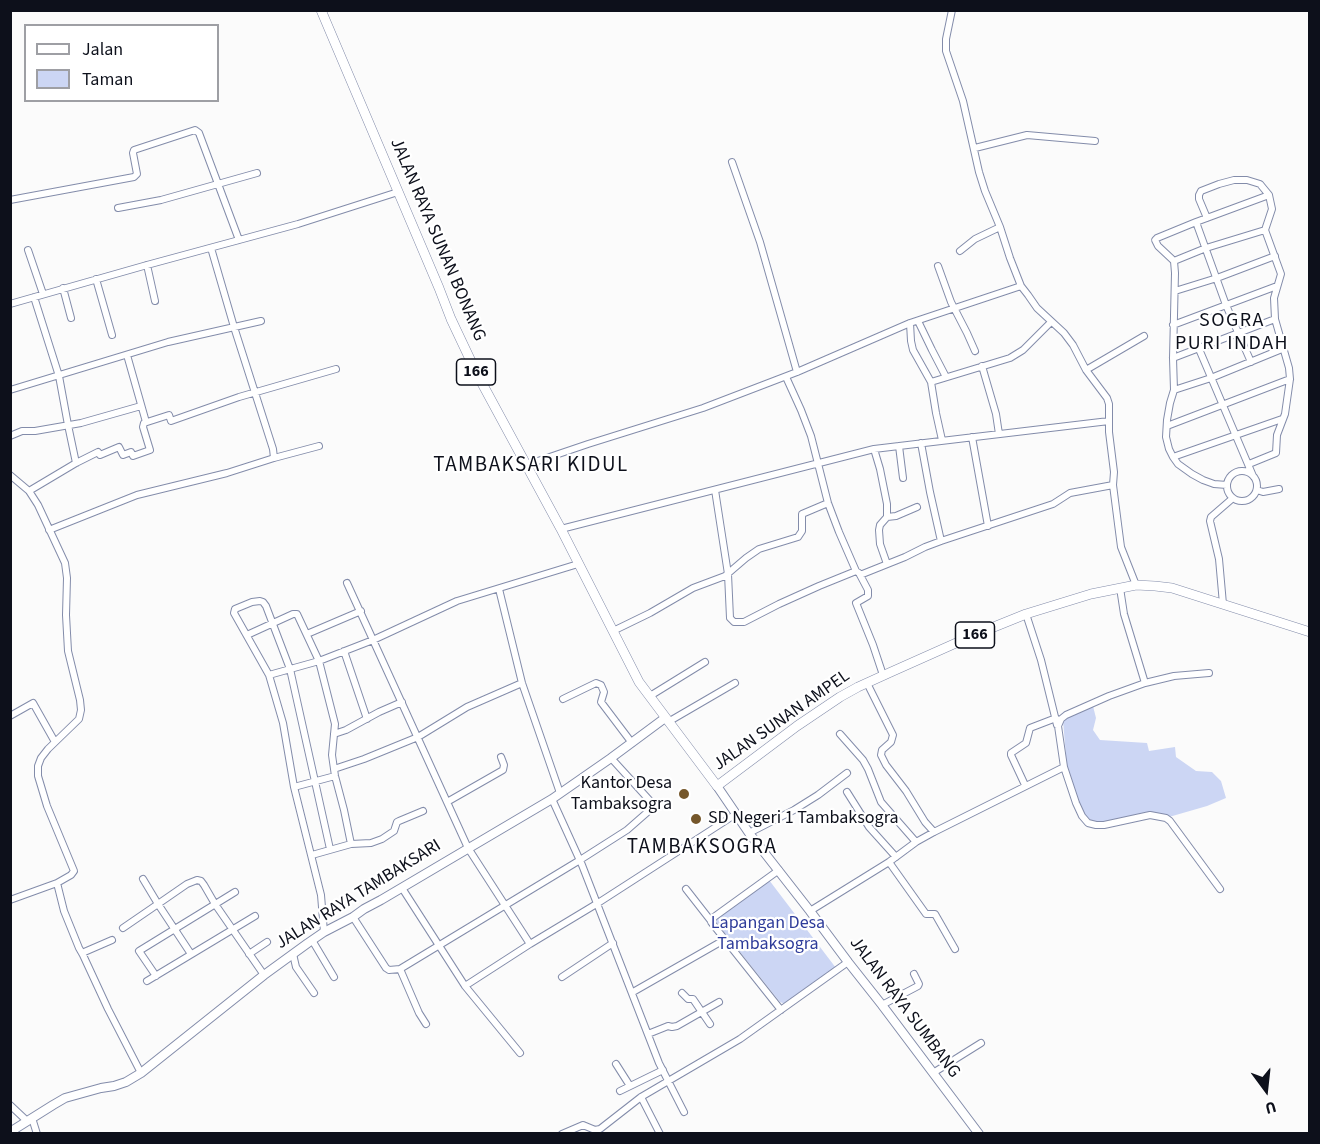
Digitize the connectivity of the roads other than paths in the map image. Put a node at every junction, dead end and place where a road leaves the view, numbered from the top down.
1 (321, 10) edge
2 (952, 10) edge
3 (1095, 141) dead end
4 (975, 148) junction
5 (732, 162) dead end
6 (257, 173) dead end
7 (218, 184) junction
8 (398, 192) junction
9 (1269, 195) junction
10 (10, 201) edge
11 (118, 208) dead end
12 (1207, 218) junction
13 (1196, 222) junction
14 (1000, 227) junction
15 (1265, 230) junction
16 (239, 240) junction
17 (211, 248) junction
18 (1206, 248) junction
19 (28, 250) dead end
20 (960, 251) dead end
21 (1275, 256) junction
22 (1174, 261) junction
23 (147, 265) junction
24 (938, 266) dead end
25 (1216, 278) junction
26 (96, 279) junction
27 (1021, 286) junction
28 (1277, 286) junction
29 (63, 288) junction
30 (1174, 291) junction
31 (43, 294) junction
32 (34, 297) junction
33 (155, 301) dead end
34 (10, 304) edge
35 (1226, 305) junction
36 (954, 309) junction
37 (71, 318) dead end
38 (1275, 319) junction
39 (261, 321) dead end
40 (918, 321) junction
41 (1051, 322) junction
42 (910, 323) junction
43 (1173, 325) junction
44 (234, 327) junction
45 (1238, 334) junction
46 (112, 335) dead end
47 (1144, 336) dead end
48 (1282, 348) junction
49 (1199, 349) junction
50 (975, 351) dead end
51 (127, 355) junction
52 (1173, 358) junction
53 (1251, 362) junction
54 (982, 366) junction
55 (336, 369) dead end
56 (1086, 370) junction
57 (797, 372) junction
58 (59, 376) junction
59 (786, 376) junction
60 (946, 377) junction
61 (1211, 378) junction
62 (1290, 379) junction
63 (931, 382) junction
64 (10, 390) edge
65 (1174, 390) junction
66 (255, 392) junction
67 (1222, 404) junction
68 (141, 406) junction
69 (1282, 419) junction
70 (146, 422) junction
71 (1109, 422) junction
72 (68, 425) junction
73 (1167, 426) junction
74 (999, 434) junction
75 (10, 436) edge
76 (1236, 436) junction
77 (972, 437) junction
78 (942, 440) junction
79 (921, 443) junction
80 (319, 446) dead end
81 (899, 446) junction
82 (874, 449) junction
83 (1173, 457) junction
84 (274, 458) junction
85 (76, 463) junction
86 (818, 463) junction
87 (1249, 464) junction
88 (526, 465) junction
89 (10, 475) edge
90 (1253, 476) junction
91 (903, 478) dead end
92 (1113, 485) junction
93 (1227, 485) junction
94 (1279, 489) dead end
95 (715, 490) junction
96 (1257, 490) junction
97 (29, 491) junction
98 (1233, 498) junction
99 (828, 503) junction
100 (917, 507) dead end
101 (887, 517) junction
102 (988, 525) junction
103 (561, 529) junction
104 (49, 530) junction
105 (941, 541) junction
106 (578, 564) junction
107 (887, 564) junction
108 (858, 573) junction
109 (728, 574) junction
110 (347, 583) dead end
111 (1136, 585) junction
112 (1120, 588) junction
113 (499, 589) junction
114 (1225, 605) junction
115 (361, 611) junction
116 (1026, 614) junction
117 (273, 623) junction
118 (612, 631) junction
119 (1310, 632) edge
120 (307, 634) junction
121 (247, 635) junction
122 (373, 640) junction
123 (344, 651) junction
124 (319, 660) junction
125 (705, 662) dead end
126 (290, 669) junction
127 (1209, 673) dead end
128 (269, 675) junction
129 (883, 675) junction
130 (522, 683) junction
131 (735, 683) dead end
132 (867, 683) junction
133 (1145, 684) junction
134 (650, 696) junction
135 (563, 699) dead end
136 (402, 702) junction
137 (10, 716) edge
138 (1056, 718) junction
139 (367, 719) junction
140 (666, 720) junction
141 (1058, 726) junction
142 (334, 734) junction
143 (840, 734) dead end
144 (418, 736) junction
145 (55, 742) junction
146 (632, 742) junction
147 (501, 757) dead end
148 (611, 758) junction
149 (1064, 767) junction
150 (334, 772) junction
151 (847, 773) dead end
152 (316, 782) junction
153 (1024, 785) junction
154 (717, 786) junction
155 (294, 787) junction
156 (847, 792) dead end
157 (560, 794) junction
158 (552, 799) junction
159 (447, 802) junction
160 (423, 811) dead end
161 (736, 814) junction
162 (934, 831) junction
163 (749, 833) junction
164 (916, 842) junction
165 (351, 844) junction
166 (468, 848) junction
167 (330, 849) junction
168 (312, 855) junction
169 (896, 857) junction
170 (580, 860) junction
171 (889, 862) junction
172 (779, 870) junction
173 (143, 879) dead end
174 (57, 883) junction
175 (402, 888) junction
176 (686, 889) dead end
177 (1220, 889) dead end
178 (235, 892) dead end
179 (10, 900) edge
180 (598, 903) junction
181 (158, 904) junction
182 (215, 904) junction
183 (505, 906) junction
184 (810, 911) junction
185 (255, 916) dead end
186 (353, 917) junction
187 (711, 921) junction
188 (123, 928) dead end
189 (175, 929) junction
190 (233, 929) junction
191 (324, 932) junction
192 (112, 940) dead end
193 (312, 940) junction
194 (724, 940) junction
195 (267, 942) dead end
196 (530, 944) junction
197 (613, 944) junction
198 (439, 946) junction
199 (955, 949) dead end
200 (82, 953) junction
201 (191, 954) junction
202 (249, 954) junction
203 (294, 954) junction
204 (848, 963) junction
205 (399, 969) junction
206 (914, 974) dead end
207 (264, 975) junction
208 (156, 976) junction
209 (334, 977) dead end
210 (562, 977) dead end
211 (147, 981) dead end
212 (465, 986) junction
213 (633, 992) junction
214 (314, 993) dead end
215 (682, 993) dead end
216 (719, 1002) dead end
217 (882, 1005) junction
218 (781, 1010) junction
219 (702, 1012) junction
220 (426, 1024) dead end
221 (710, 1024) dead end
222 (648, 1034) junction
223 (981, 1043) dead end
224 (520, 1053) dead end
225 (616, 1064) dead end
226 (663, 1070) junction
227 (141, 1073) junction
228 (933, 1073) junction
229 (669, 1080) junction
230 (630, 1086) junction
231 (620, 1091) dead end
232 (641, 1097) junction
233 (10, 1105) edge
234 (684, 1112) dead end
235 (29, 1119) junction
236 (10, 1132) edge
237 (37, 1134) edge
238 (562, 1134) edge
239 (660, 1134) edge
240 (979, 1134) edge

1 - 8 main road, JALAN RAYA SUNAN BONANG / 166
2 - 4 street
3 - 4 street
4 - 14 street
5 - 57 street
6 - 7 street
7 - 10 street
7 - 11 street
7 - 16 street
8 - 16 street
8 - 88 main road, JALAN RAYA SUNAN BONANG / 166
9 - 12 street
9 - 12 street
9 - 15 street
12 - 13 street
13 - 18 street
13 - 22 street
14 - 20 street
14 - 27 street
15 - 18 street
15 - 21 street
16 - 17 street
17 - 23 street
17 - 44 street
18 - 22 street
18 - 25 street
19 - 31 street
21 - 25 street
21 - 28 street
22 - 30 street
23 - 26 street
23 - 33 street
24 - 36 street
25 - 30 street
25 - 35 street
26 - 29 street
26 - 46 street
27 - 36 street
27 - 41 street
28 - 35 street
28 - 38 street
29 - 31 street
29 - 37 street
30 - 43 street
31 - 32 street
32 - 34 street
32 - 58 street
35 - 43 street
35 - 45 street
36 - 40 street
36 - 50 street
38 - 45 street
38 - 48 street
39 - 44 street
40 - 42 street
40 - 60 street
41 - 54 street
41 - 56 street
42 - 57 street
42 - 63 street
43 - 52 street
44 - 51 street
44 - 66 street
45 - 49 street
45 - 53 street
47 - 56 street
48 - 53 street
48 - 62 street
49 - 52 street
49 - 61 street
51 - 58 street
51 - 68 street
52 - 65 street
53 - 61 street
54 - 60 street
54 - 74 street
55 - 66 street
56 - 71 street
57 - 59 street
58 - 64 street
58 - 72 street
59 - 86 street
59 - 88 street
60 - 63 street
61 - 65 street
61 - 67 street
62 - 67 street
62 - 69 street
63 - 78 street
65 - 73 street
66 - 70 street
66 - 84 street
67 - 73 street
67 - 76 street
68 - 70 street
68 - 72 street
69 - 76 street
69 - 87 street
70 - 85 street
71 - 74 street
71 - 92 street
72 - 75 street
72 - 85 street
73 - 83 street
74 - 77 street
76 - 83 street
76 - 87 street
77 - 78 street
77 - 102 street
78 - 79 street
79 - 81 street
79 - 105 street
80 - 84 street
81 - 82 street
81 - 91 street
82 - 86 street
82 - 101 street
83 - 93 street
84 - 104 street
85 - 97 street
86 - 95 street
86 - 99 street
87 - 90 street
88 - 103 main road, JALAN RAYA SUNAN BONANG / 166
89 - 97 street
90 - 93 street
90 - 96 street
92 - 102 street
92 - 111 street
93 - 98 street
94 - 96 street
95 - 103 street
95 - 109 street
96 - 98 street
97 - 104 street
98 - 114 street
99 - 108 street
99 - 109 street
100 - 101 street
101 - 107 street
102 - 105 street
103 - 106 main road, JALAN RAYA SUNAN BONANG / 166
104 - 145 street
105 - 107 street
106 - 113 street
106 - 118 main road, JALAN RAYA SUNAN BONANG / 166
107 - 108 street
108 - 109 street
108 - 129 street
109 - 118 street
110 - 115 street
111 - 112 main road, JALAN SUNAN AMPEL / 166
111 - 114 main road, JALAN SUNAN AMPEL / 166
112 - 116 main road, JALAN SUNAN AMPEL / 166
112 - 133 street
113 - 122 street
113 - 130 street
114 - 119 main road, JALAN SUNAN AMPEL / 166
115 - 120 street
115 - 122 street
116 - 129 main road, JALAN SUNAN AMPEL / 166
116 - 138 street
117 - 120 street
117 - 121 street
117 - 121 street
117 - 126 street
118 - 134 main road, JALAN RAYA SUNAN BONANG / 166
120 - 124 street
121 - 128 street
122 - 123 street
122 - 136 street
123 - 124 street
123 - 139 street
124 - 126 street
124 - 142 street
125 - 134 street
126 - 128 street
126 - 152 street
127 - 133 street
128 - 155 street
129 - 132 main road, JALAN SUNAN AMPEL / 166
130 - 144 street
130 - 157 street
131 - 140 street
132 - 154 main road, JALAN SUNAN AMPEL / 166
132 - 162 street
133 - 141 street
134 - 140 main road, JALAN RAYA SUNAN BONANG / 166
135 - 146 street
136 - 139 street
136 - 144 street
137 - 145 street
138 - 141 street
138 - 153 street
139 - 142 street
140 - 146 street, JALAN RAYA TAMBAKSARI
140 - 154 main road, JALAN RAYA SUNAN BONANG / 166
141 - 149 street
142 - 150 street
143 - 164 street
144 - 150 street
144 - 159 street
145 - 174 street
146 - 148 street, JALAN RAYA TAMBAKSARI
147 - 159 street
148 - 157 street, JALAN RAYA TAMBAKSARI
148 - 170 street
149 - 153 street
149 - 177 street
150 - 152 street
150 - 165 street
151 - 163 street
152 - 155 street
152 - 167 street
153 - 162 street
154 - 161 street, JALAN RAYA SUMBANG
155 - 168 street
156 - 169 street
157 - 158 street, JALAN RAYA TAMBAKSARI
158 - 166 street, JALAN RAYA TAMBAKSARI
158 - 170 street
159 - 166 street
160 - 165 street
161 - 163 street, JALAN RAYA SUMBANG
161 - 180 street
162 - 164 street
163 - 172 street, JALAN RAYA SUMBANG
164 - 169 street
165 - 167 street
166 - 175 street, JALAN RAYA TAMBAKSARI
166 - 183 street
167 - 168 street
168 - 191 street
169 - 171 street
170 - 180 street
170 - 183 street
171 - 184 street
171 - 199 street
172 - 184 street, JALAN RAYA SUMBANG
172 - 187 street
173 - 181 street
174 - 179 street
174 - 200 street
175 - 186 street, JALAN RAYA TAMBAKSARI
175 - 198 street
176 - 187 street
178 - 182 street
180 - 196 street
180 - 197 street
181 - 182 street
181 - 188 street
181 - 189 street
182 - 189 street
182 - 190 street
183 - 196 street
183 - 198 street
184 - 204 street, JALAN RAYA SUMBANG
185 - 190 street
186 - 191 street, JALAN RAYA TAMBAKSARI
186 - 205 street
187 - 194 street
189 - 201 street
189 - 208 street
190 - 201 street
190 - 202 street
191 - 193 street, JALAN RAYA TAMBAKSARI
192 - 200 street
193 - 203 street, JALAN RAYA TAMBAKSARI
193 - 209 street
194 - 213 street
194 - 218 street
195 - 202 street
196 - 212 street
197 - 210 street
197 - 213 street
198 - 205 street
198 - 212 street
200 - 227 street
201 - 208 street
202 - 207 street
203 - 207 street, JALAN RAYA TAMBAKSARI
203 - 214 street
204 - 217 street, JALAN RAYA SUMBANG
204 - 218 street
205 - 220 street
206 - 217 street
207 - 227 street, JALAN RAYA TAMBAKSARI
208 - 211 street
212 - 224 street
213 - 222 street
215 - 219 street
216 - 219 street
217 - 228 street, JALAN RAYA SUMBANG
218 - 229 street
219 - 221 street
219 - 222 street
222 - 226 street
223 - 228 street
225 - 230 street
226 - 229 street
226 - 230 street
227 - 235 street, JALAN RAYA TAMBAKSARI
228 - 240 street, JALAN RAYA SUMBANG
229 - 232 street
229 - 234 street
230 - 231 street
232 - 238 street
232 - 239 street
233 - 235 street
235 - 236 street, JALAN RAYA TAMBAKSARI
235 - 237 street

